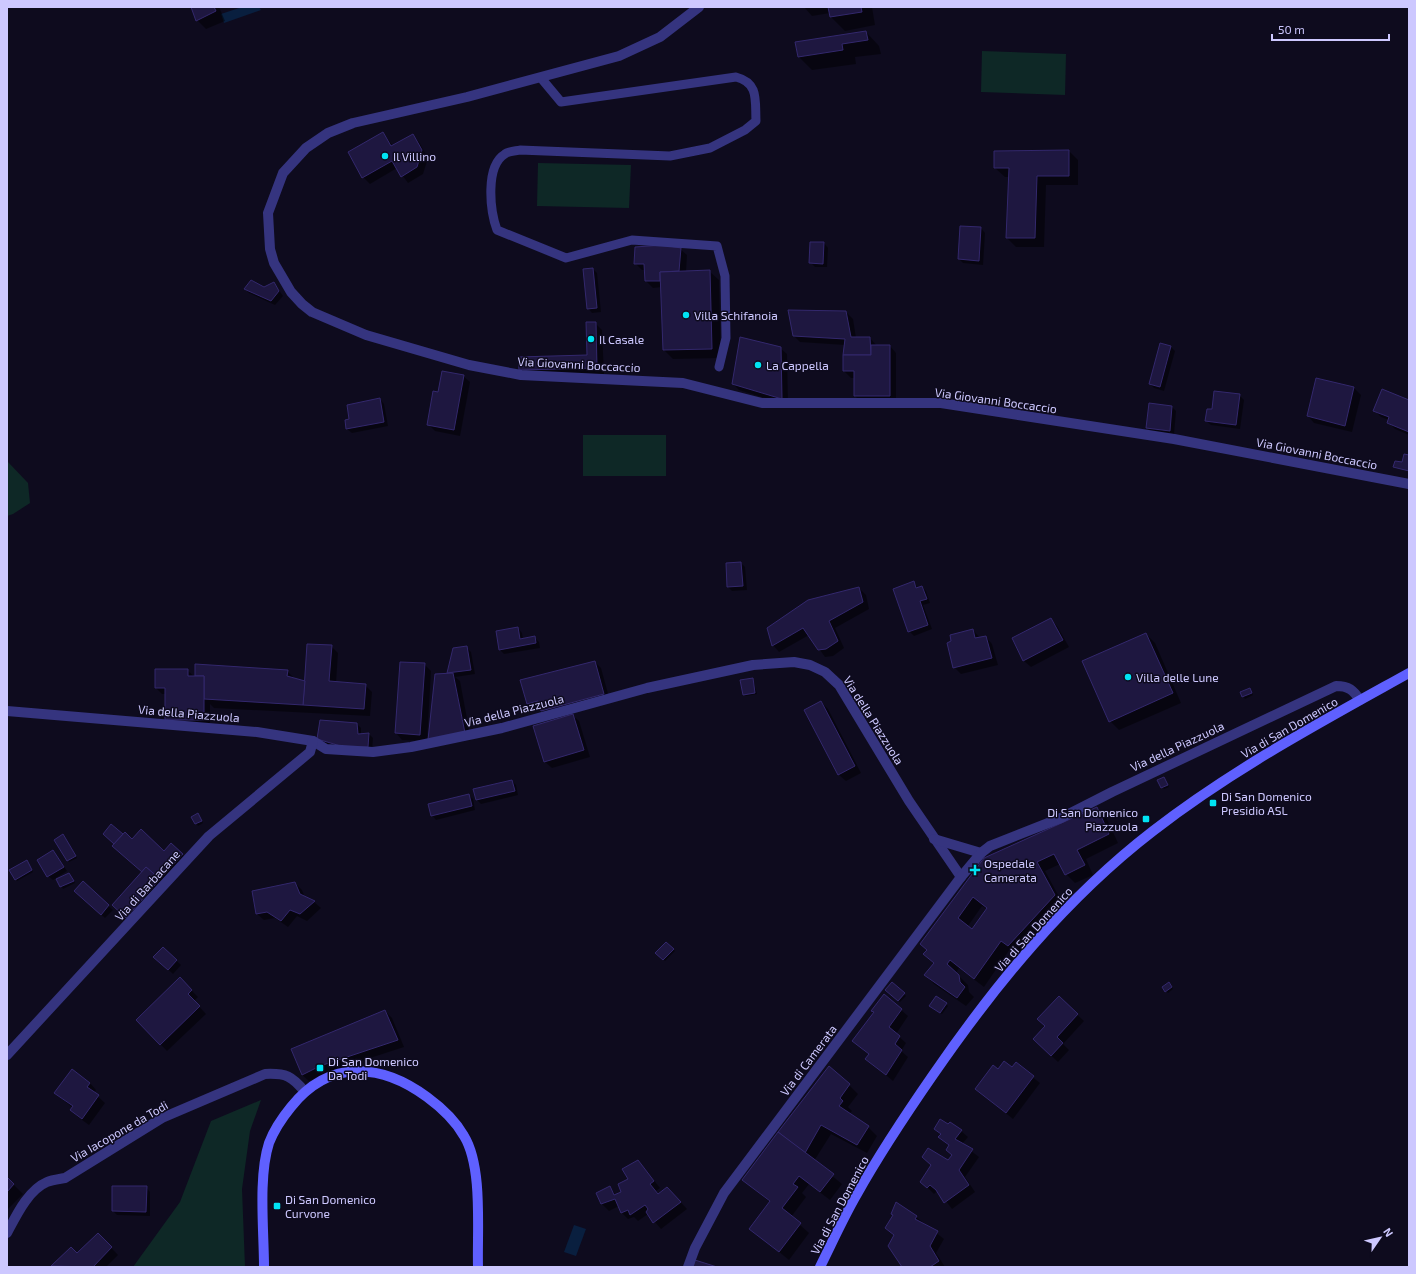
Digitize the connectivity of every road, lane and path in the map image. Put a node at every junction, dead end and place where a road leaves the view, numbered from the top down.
1 (699, 7) edge
2 (541, 78) junction
3 (719, 367) dead end
4 (1409, 484) edge
5 (1409, 673) edge
6 (1360, 700) junction
7 (7, 711) edge
8 (313, 742) junction
9 (934, 839) junction
10 (981, 853) junction
11 (961, 877) junction
12 (7, 1055) edge
13 (305, 1092) junction
14 (7, 1233) edge
15 (264, 1267) edge
16 (478, 1267) edge
17 (688, 1267) edge
18 (820, 1267) edge

1 - 2 street, Via Giovanni Boccaccio
2 - 3 lane
2 - 4 street, Via Giovanni Boccaccio
5 - 6 main road, Via di San Domenico
6 - 10 street, Via della Piazzuola
6 - 18 main road, Via di San Domenico
7 - 8 street, Via della Piazzuola
8 - 9 street, Via della Piazzuola
8 - 12 street, Via di Barbacane
9 - 10 street
9 - 11 street, Via della Piazzuola
10 - 11 street, Via della Piazzuola
11 - 17 street, Via di Camerata
13 - 14 street, Via Iacopone da Todi
13 - 15 main road
13 - 16 main road

